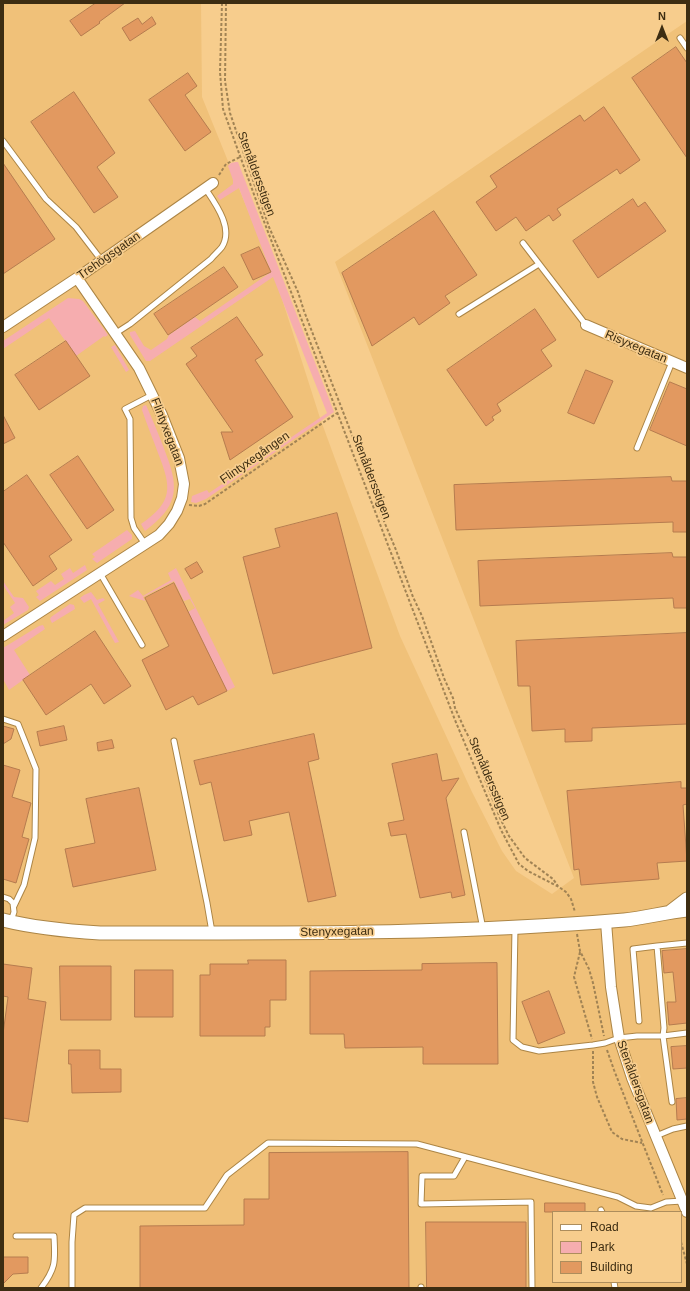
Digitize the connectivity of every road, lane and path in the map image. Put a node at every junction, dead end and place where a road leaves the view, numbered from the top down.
1 (222, 3) edge
2 (226, 3) edge
3 (680, 38) dead end
4 (687, 48) edge
5 (3, 141) edge
6 (240, 157) junction
7 (209, 186) junction
8 (523, 243) dead end
9 (102, 261) junction
10 (539, 264) junction
11 (78, 278) junction
12 (459, 314) dead end
13 (586, 325) joint
14 (3, 327) edge
15 (116, 333) junction
16 (672, 362) junction
17 (687, 368) edge
18 (152, 395) junction
19 (337, 413) junction
20 (637, 448) dead end
21 (180, 504) junction
22 (145, 544) junction
23 (100, 573) junction
24 (3, 636) edge
25 (142, 645) dead end
26 (3, 719) edge
27 (174, 741) dead end
28 (464, 832) dead end
29 (558, 887) junction
30 (3, 897) edge
31 (687, 899) edge
32 (14, 906) junction
33 (687, 910) edge
34 (670, 912) junction
35 (7, 920) edge
36 (606, 922) junction
37 (576, 923) junction
38 (515, 927) junction
39 (483, 929) junction
40 (212, 933) junction
41 (687, 943) edge
42 (657, 946) junction
43 (580, 951) dead end
44 (639, 1021) dead end
45 (687, 1033) edge
46 (663, 1036) junction
47 (618, 1038) junction
48 (593, 1045) junction
49 (672, 1102) dead end
50 (687, 1126) edge
51 (656, 1136) junction
52 (642, 1142) dead end
53 (465, 1157) junction
54 (685, 1201) edge
55 (687, 1212) edge
56 (16, 1236) dead end
57 (682, 1246) edge
58 (687, 1264) edge
59 (42, 1288) edge
60 (72, 1288) edge
61 (532, 1288) edge

1 - 6 path, Stenåldersstigen
2 - 29 path
3 - 4 lane
5 - 9 lane
6 - 7 path
6 - 19 path, Stenåldersstigen
7 - 9 street, Trehögsgatan
7 - 15 lane
8 - 10 lane
9 - 11 street, Trehögsgatan
10 - 12 lane
10 - 13 lane
11 - 14 street, Trehögsgatan
11 - 15 street, Flintyxegatan
13 - 16 street, Risyxegatan
15 - 18 street, Flintyxegatan
16 - 17 street, Risyxegatan
16 - 20 lane
18 - 21 street, Flintyxegatan
18 - 22 lane
19 - 21 path, Flintyxegången
19 - 29 path, Stenåldersstigen
21 - 22 street, Flintyxegatan
22 - 23 street, Flintyxegatan
23 - 24 street, Flintyxegatan
23 - 25 lane
26 - 32 lane
27 - 40 lane
28 - 39 lane
29 - 37 path, Stenåldersstigen
30 - 32 lane
31 - 34 street, Stenyxegatan
32 - 35 lane
33 - 34 street, Stenyxegatan
34 - 36 street, Stenyxegatan
35 - 40 street, Stenyxegatan
36 - 37 street, Stenyxegatan
36 - 47 street, Stenåldersgatan
37 - 38 street, Stenyxegatan
38 - 39 street, Stenyxegatan
38 - 48 lane
39 - 40 street, Stenyxegatan
41 - 42 lane
42 - 44 lane
42 - 46 lane
43 - 48 path
45 - 46 lane
46 - 47 lane
46 - 49 lane
47 - 48 lane
47 - 51 street, Stenåldersgatan
48 - 52 path
50 - 51 lane
51 - 54 street, Stenåldersgatan
53 - 54 lane
53 - 60 lane
53 - 61 lane
54 - 55 street, Stenåldersgatan
56 - 59 lane
57 - 58 path

